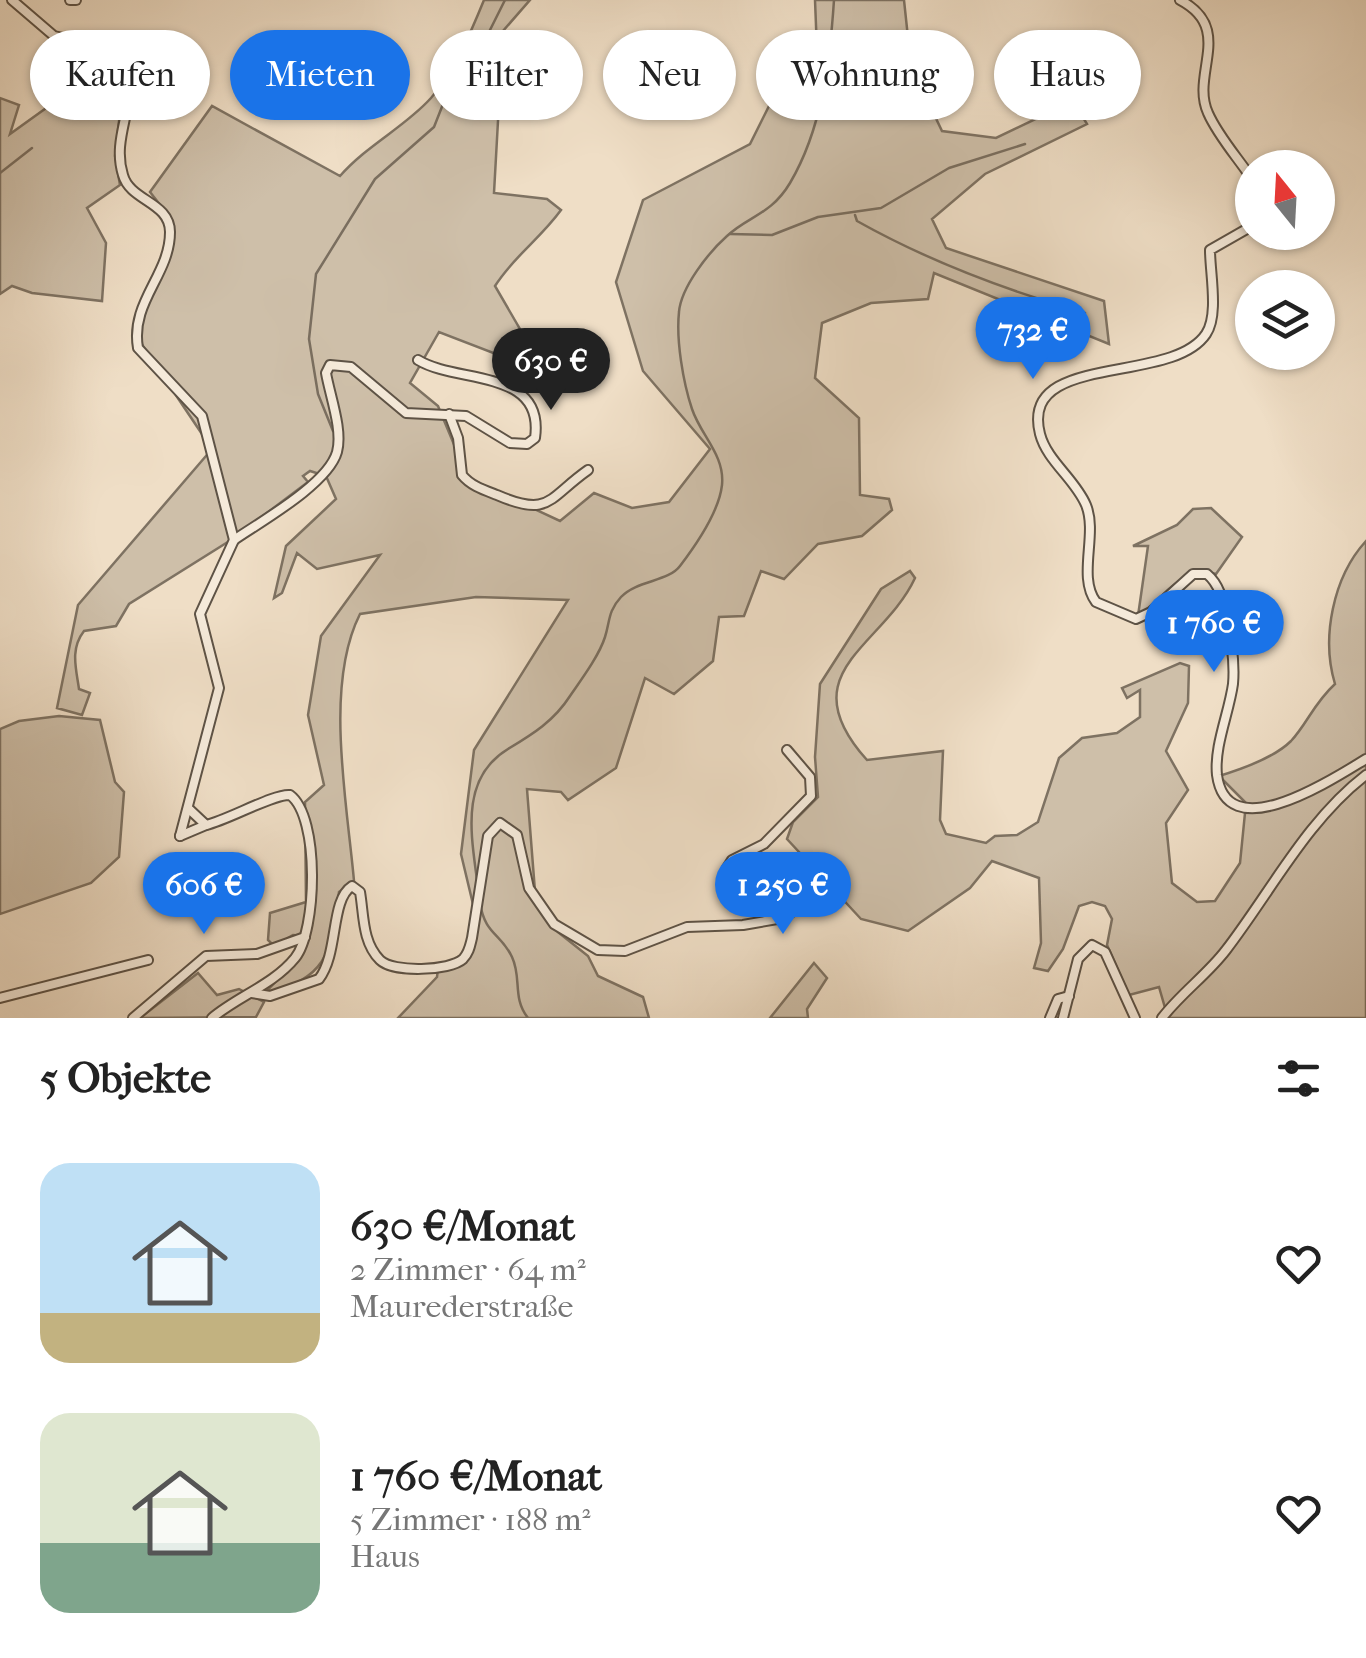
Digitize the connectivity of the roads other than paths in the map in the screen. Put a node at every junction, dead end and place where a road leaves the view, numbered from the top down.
1 (12, 0) edge
2 (1180, 0) edge
3 (1235, 154) edge
4 (1235, 236) edge
5 (418, 360) dead end
6 (450, 414) junction
7 (588, 470) dead end
8 (234, 540) junction
9 (787, 750) dead end
10 (1366, 760) edge
11 (1366, 776) edge
12 (190, 810) junction
13 (206, 825) junction
14 (305, 937) junction
15 (148, 960) dead end
16 (252, 993) junction
17 (1069, 996) junction
18 (0, 998) edge
19 (133, 1018) edge
20 (212, 1018) edge
21 (1050, 1018) edge
22 (1063, 1018) edge
23 (1135, 1018) edge
24 (1162, 1018) edge

1 - 8 street
2 - 3 street
4 - 10 street
5 - 6 street
6 - 7 street
6 - 8 street
8 - 12 street
9 - 16 street
11 - 24 street
12 - 13 street
12 - 13 street
13 - 14 street
14 - 16 street
14 - 19 street
15 - 18 street
16 - 20 street
17 - 21 street
17 - 22 street
17 - 23 street

